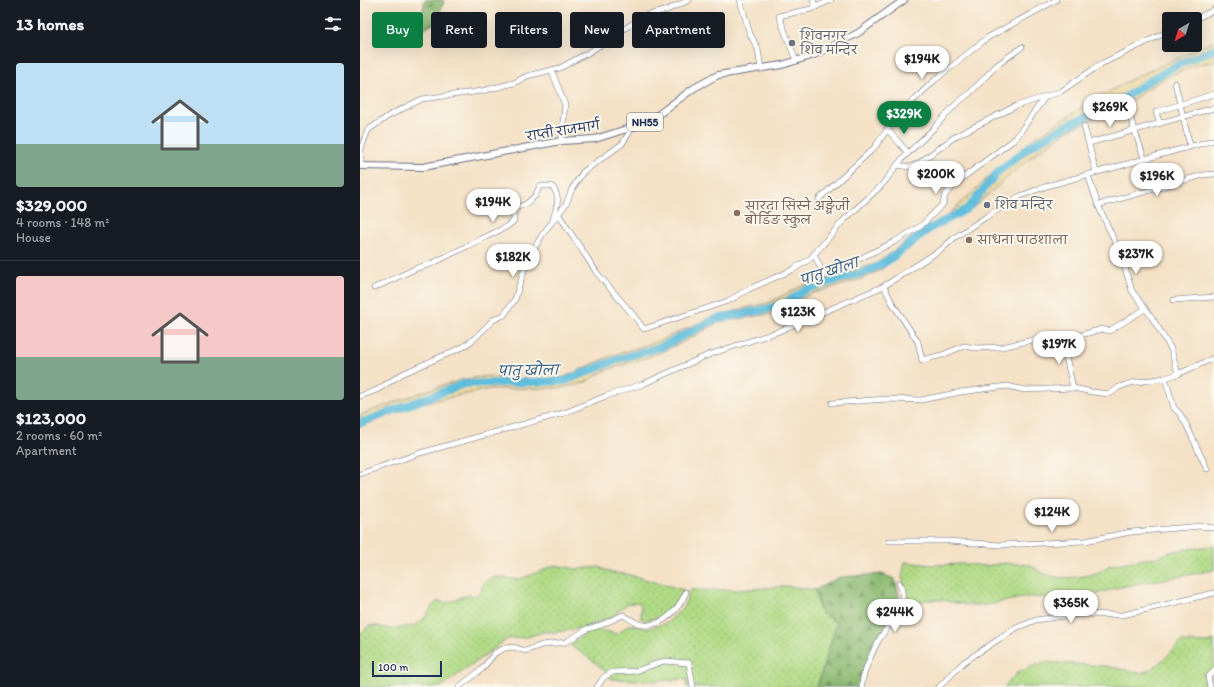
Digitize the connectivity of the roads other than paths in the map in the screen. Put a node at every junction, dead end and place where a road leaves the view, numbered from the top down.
1 (689, 0) edge
2 (740, 0) edge
3 (813, 0) edge
4 (831, 0) edge
5 (905, 0) edge
6 (1056, 0) edge
7 (816, 7) junction
8 (1214, 10) edge
9 (1202, 16) edge
10 (1162, 34) edge
11 (1022, 47) dead end
12 (796, 61) junction
13 (761, 69) junction
14 (552, 71) junction
15 (1175, 83) dead end
16 (1214, 94) edge
17 (1045, 97) junction
18 (1179, 104) junction
19 (1127, 108) dead end
20 (1214, 108) edge
21 (1183, 118) junction
22 (1160, 124) junction
23 (1084, 126) dead end
24 (633, 127) junction
25 (887, 129) junction
26 (1135, 130) junction
27 (1214, 140) edge
28 (561, 142) junction
29 (1089, 143) junction
30 (1190, 146) junction
31 (908, 153) junction
32 (1144, 158) junction
33 (897, 165) junction
34 (360, 166) edge
35 (1096, 172) junction
36 (1214, 174) edge
37 (1088, 175) junction
38 (819, 199) dead end
39 (1098, 205) junction
40 (559, 215) junction
41 (553, 220) junction
42 (814, 254) junction
43 (884, 286) junction
44 (374, 288) dead end
45 (1214, 297) edge
46 (1174, 300) dead end
47 (1145, 309) junction
48 (1062, 339) junction
49 (1214, 358) edge
50 (1178, 374) junction
51 (1165, 378) junction
52 (1073, 388) junction
53 (360, 396) edge
54 (832, 403) dead end
55 (1207, 469) dead end
56 (360, 474) edge
57 (1214, 528) edge
58 (889, 541) dead end
59 (899, 583) dead end
60 (686, 592) dead end
61 (1214, 593) edge
62 (1214, 671) edge
63 (459, 687) edge
64 (597, 687) edge
65 (693, 687) edge
66 (862, 687) edge
67 (939, 687) edge
68 (1210, 687) edge

1 - 14 street
2 - 13 street
3 - 7 street
4 - 7 street
5 - 12 main road, राप्ती राजमार्ग / NH55
6 - 25 street
7 - 12 street
8 - 9 street
10 - 17 street
11 - 31 street
12 - 13 main road, राप्ती राजमार्ग / NH55
13 - 24 main road, राप्ती राजमार्ग / NH55
14 - 28 street
14 - 34 street
15 - 18 street
16 - 18 street
17 - 33 street
17 - 42 street
18 - 21 street
18 - 22 street
19 - 26 street
20 - 21 street
21 - 22 street
21 - 30 street
22 - 26 street
23 - 29 street
24 - 28 main road, राप्ती राजमार्ग / NH55
24 - 40 street
25 - 31 street
25 - 38 street
26 - 29 street
26 - 32 street
27 - 30 street
28 - 34 main road, राप्ती राजमार्ग / NH55
29 - 35 street
30 - 32 street
31 - 33 street
32 - 35 street
33 - 42 street
35 - 37 street
36 - 39 street
37 - 39 street
37 - 43 street
39 - 47 street
40 - 41 street
40 - 42 street
41 - 44 street
41 - 53 street
43 - 48 street
43 - 56 street
45 - 46 street
47 - 48 street
47 - 50 street
48 - 52 street
49 - 50 street
50 - 51 street
51 - 52 street
51 - 55 street
52 - 54 street
57 - 58 street
59 - 66 street
60 - 63 street
61 - 67 street
62 - 68 street
64 - 65 street

